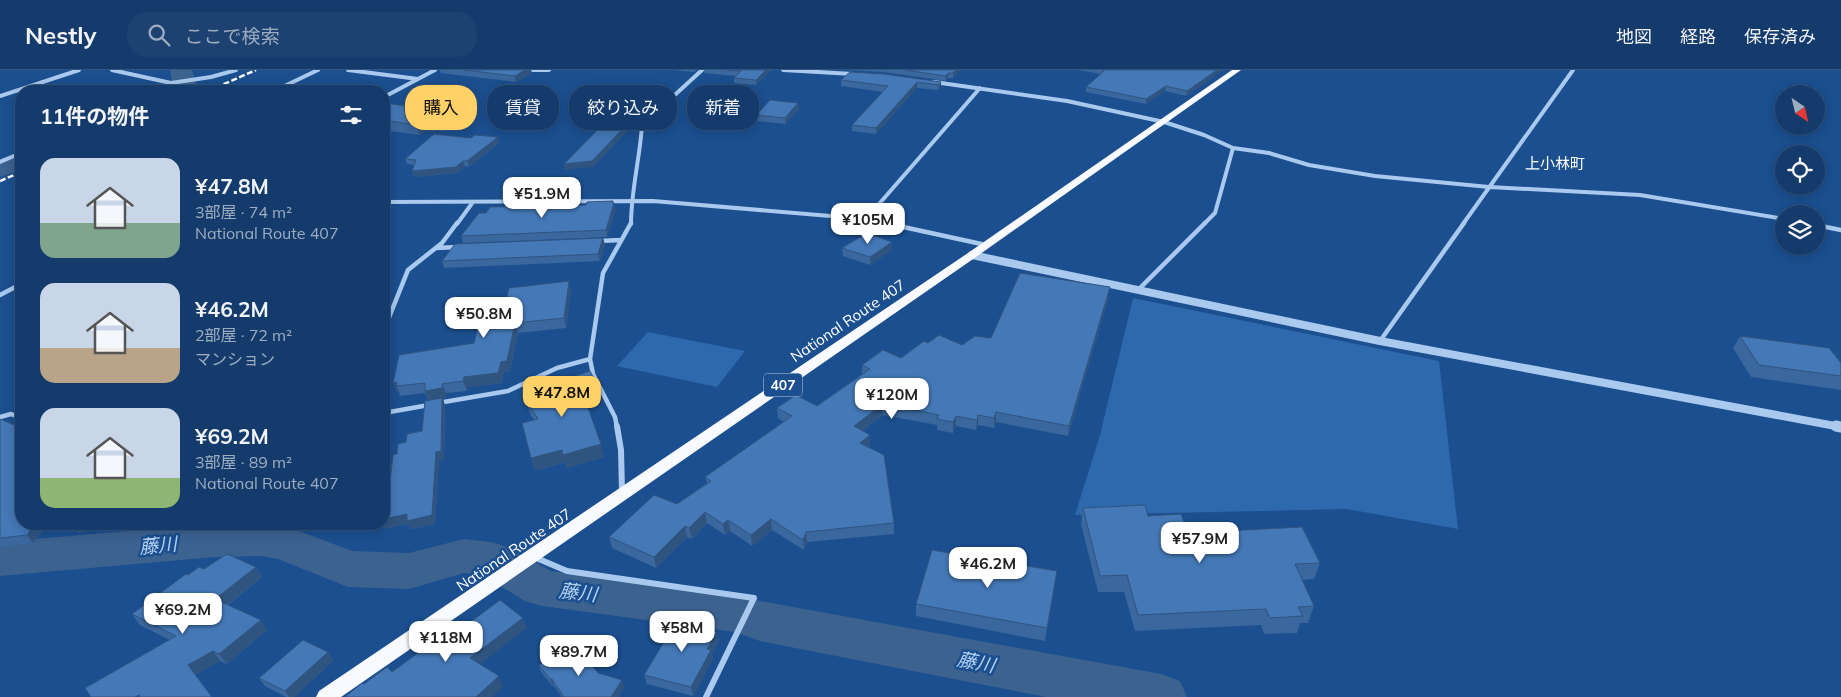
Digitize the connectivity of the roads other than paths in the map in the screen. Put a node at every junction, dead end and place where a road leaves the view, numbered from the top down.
1 (80, 70) edge
2 (112, 70) edge
3 (236, 70) edge
4 (318, 70) edge
5 (348, 70) edge
6 (435, 70) edge
7 (533, 70) edge
8 (549, 70) edge
9 (702, 70) edge
10 (783, 70) edge
11 (1237, 70) edge
12 (1572, 70) edge
13 (858, 74) edge
14 (418, 79) junction
15 (932, 82) edge
16 (171, 83) junction
17 (34, 85) edge
18 (168, 85) edge
19 (287, 85) edge
20 (980, 88) junction
21 (15, 91) edge
22 (390, 94) edge
23 (0, 96) edge
24 (1164, 122) junction
25 (1233, 148) junction
26 (15, 156) edge
27 (0, 162) edge
28 (1489, 187) junction
29 (631, 201) junction
30 (390, 202) edge
31 (473, 202) junction
32 (1775, 218) edge
33 (866, 219) junction
34 (1825, 227) edge
35 (1841, 230) edge
36 (621, 240) junction
37 (592, 241) edge
38 (986, 245) junction
39 (465, 247) edge
40 (436, 248) junction
41 (972, 255) junction
42 (15, 287) edge
43 (1138, 290) junction
44 (0, 295) edge
45 (390, 314) edge
46 (1380, 341) junction
47 (590, 359) junction
48 (390, 412) edge
49 (15, 416) edge
50 (0, 417) edge
51 (1841, 427) edge
52 (622, 495) junction
53 (532, 557) junction
54 (326, 697) edge
55 (706, 697) edge

1 - 17 street
2 - 16 street
3 - 16 street
4 - 19 street
5 - 14 street
6 - 14 street
7 - 8 street
9 - 29 street
10 - 13 street
11 - 24 highway, National Route 407 / 407
12 - 28 street
14 - 22 street
15 - 20 street
16 - 18 street
20 - 24 street
20 - 33 street
21 - 23 street
24 - 25 street
24 - 38 highway, National Route 407 / 407
25 - 28 street
25 - 43 street
26 - 27 street
28 - 32 street
28 - 46 street
29 - 31 street
29 - 33 street
29 - 36 street
30 - 31 street
31 - 40 street
33 - 38 street
34 - 35 street
36 - 37 street
36 - 47 street
38 - 41 highway, National Route 407 / 407
39 - 40 street
40 - 45 street
41 - 43 street
41 - 52 highway, National Route 407 / 407
42 - 44 street
43 - 46 street
46 - 51 street
47 - 48 street
47 - 52 street
49 - 50 street
52 - 53 highway, National Route 407 / 407
53 - 54 highway, National Route 407 / 407
53 - 55 street

